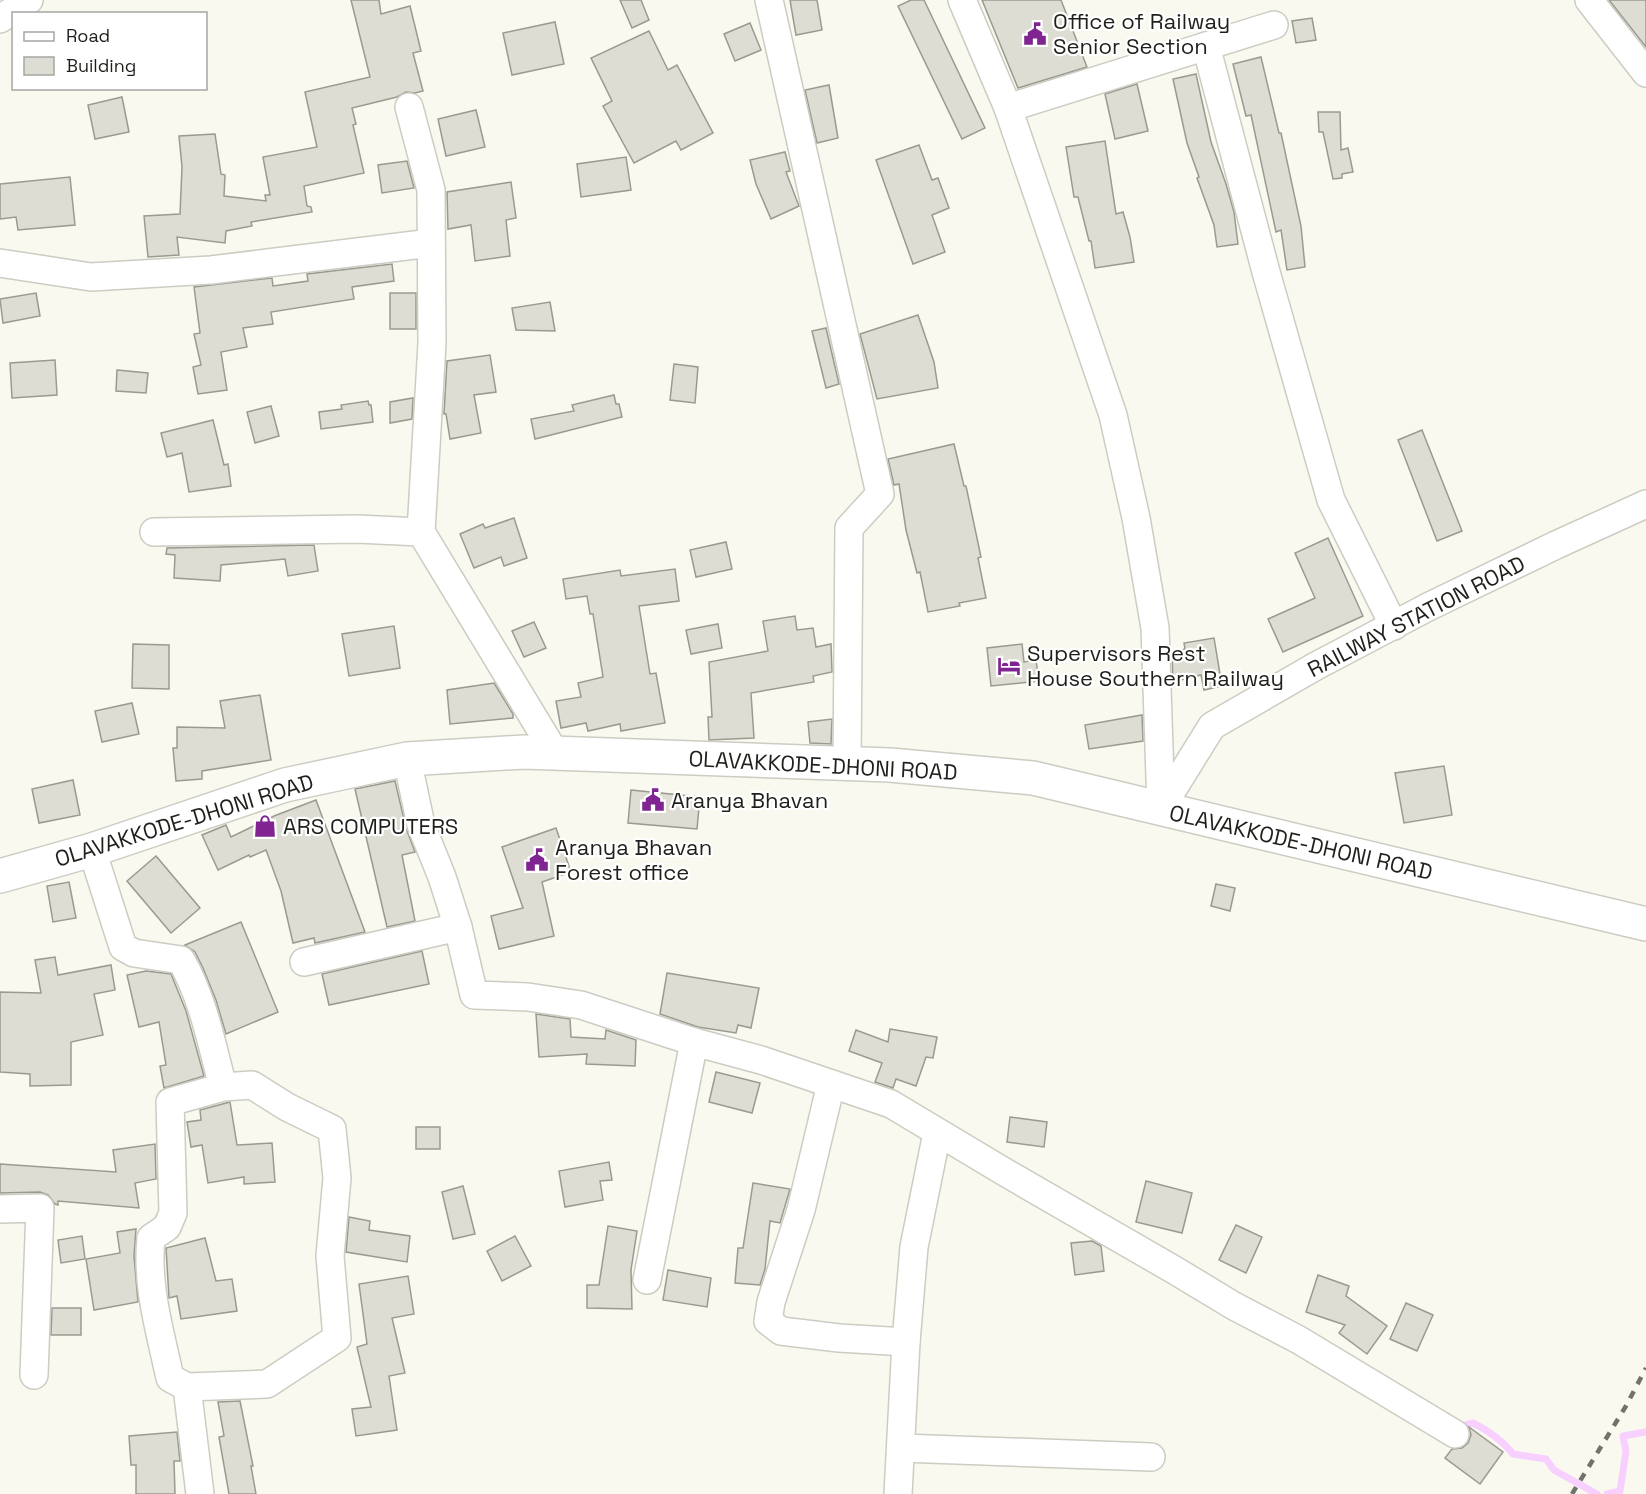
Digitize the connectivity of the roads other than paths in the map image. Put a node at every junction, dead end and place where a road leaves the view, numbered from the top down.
1 (29, 0) edge
2 (769, 0) edge
3 (962, 0) edge
4 (1589, 0) edge
5 (0, 20) edge
6 (1274, 25) dead end
7 (1206, 46) junction
8 (1646, 73) edge
9 (409, 107) dead end
10 (1008, 108) junction
11 (431, 243) junction
12 (0, 263) edge
13 (1646, 504) edge
14 (154, 532) dead end
15 (421, 532) junction
16 (1394, 626) junction
17 (555, 753) junction
18 (407, 759) junction
19 (847, 764) junction
20 (1161, 808) junction
21 (92, 849) junction
22 (0, 876) edge
23 (1646, 924) edge
24 (458, 927) junction
25 (304, 962) dead end
26 (694, 1042) junction
27 (831, 1084) junction
28 (223, 1087) junction
29 (938, 1133) junction
30 (0, 1209) edge
31 (647, 1280) dead end
32 (906, 1342) junction
33 (34, 1375) dead end
34 (187, 1387) junction
35 (1455, 1434) dead end
36 (902, 1448) junction
37 (1151, 1456) dead end
38 (200, 1494) edge
39 (898, 1494) edge

1 - 5 street
2 - 19 street
3 - 10 street
4 - 8 street
6 - 7 street
7 - 10 street
7 - 16 street
9 - 11 street
10 - 20 street
11 - 12 street
11 - 15 street
13 - 16 street, RAILWAY STATION ROAD
14 - 15 street
15 - 17 street
16 - 20 street, RAILWAY STATION ROAD
17 - 18 main road, OLAVAKKODE-DHONI ROAD
17 - 19 main road, OLAVAKKODE-DHONI ROAD
18 - 21 main road, OLAVAKKODE-DHONI ROAD
18 - 24 street
19 - 20 main road, OLAVAKKODE-DHONI ROAD
20 - 23 main road, OLAVAKKODE-DHONI ROAD
21 - 22 main road, OLAVAKKODE-DHONI ROAD
21 - 28 street
24 - 25 street
24 - 26 street
26 - 27 street
26 - 31 street
27 - 29 street
27 - 32 street
28 - 34 street
28 - 34 street
29 - 32 street
29 - 35 street
30 - 33 street
32 - 36 street
34 - 38 street
36 - 37 street
36 - 39 street

